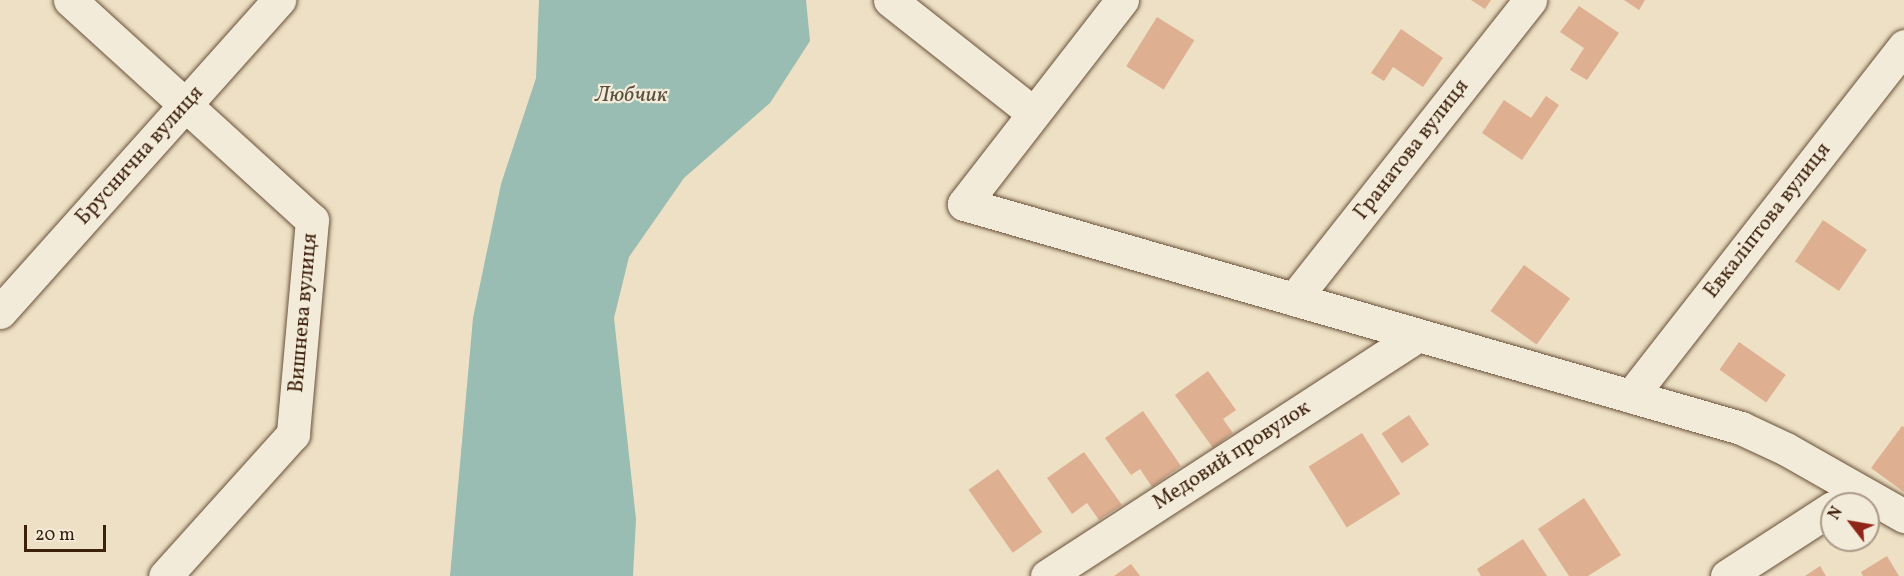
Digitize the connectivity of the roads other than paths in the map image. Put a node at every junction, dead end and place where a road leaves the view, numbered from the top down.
1 (70, 0) edge
2 (279, 0) edge
3 (890, 0) edge
4 (1122, 0) edge
5 (1530, 0) edge
6 (1904, 46) edge
7 (186, 105) junction
8 (1033, 112) junction
9 (1294, 299) junction
10 (0, 312) edge
11 (1417, 336) junction
12 (1631, 396) junction
13 (1833, 492) edge
14 (1880, 510) edge
15 (1820, 516) edge
16 (1904, 516) edge
17 (165, 576) edge
18 (1047, 576) edge
19 (1727, 576) edge

1 - 7 street, Вишнева вулиця
2 - 7 street, Бруснична вулиця
3 - 8 street
4 - 8 street
5 - 9 street, Гранатова вулиця
6 - 12 street, Евкаліптова вулиця
7 - 10 street, Бруснична вулиця
7 - 17 street, Вишнева вулиця
8 - 9 street
9 - 11 street
11 - 12 street
11 - 18 street, Медовий провулок
12 - 13 street
14 - 16 street
15 - 19 street

